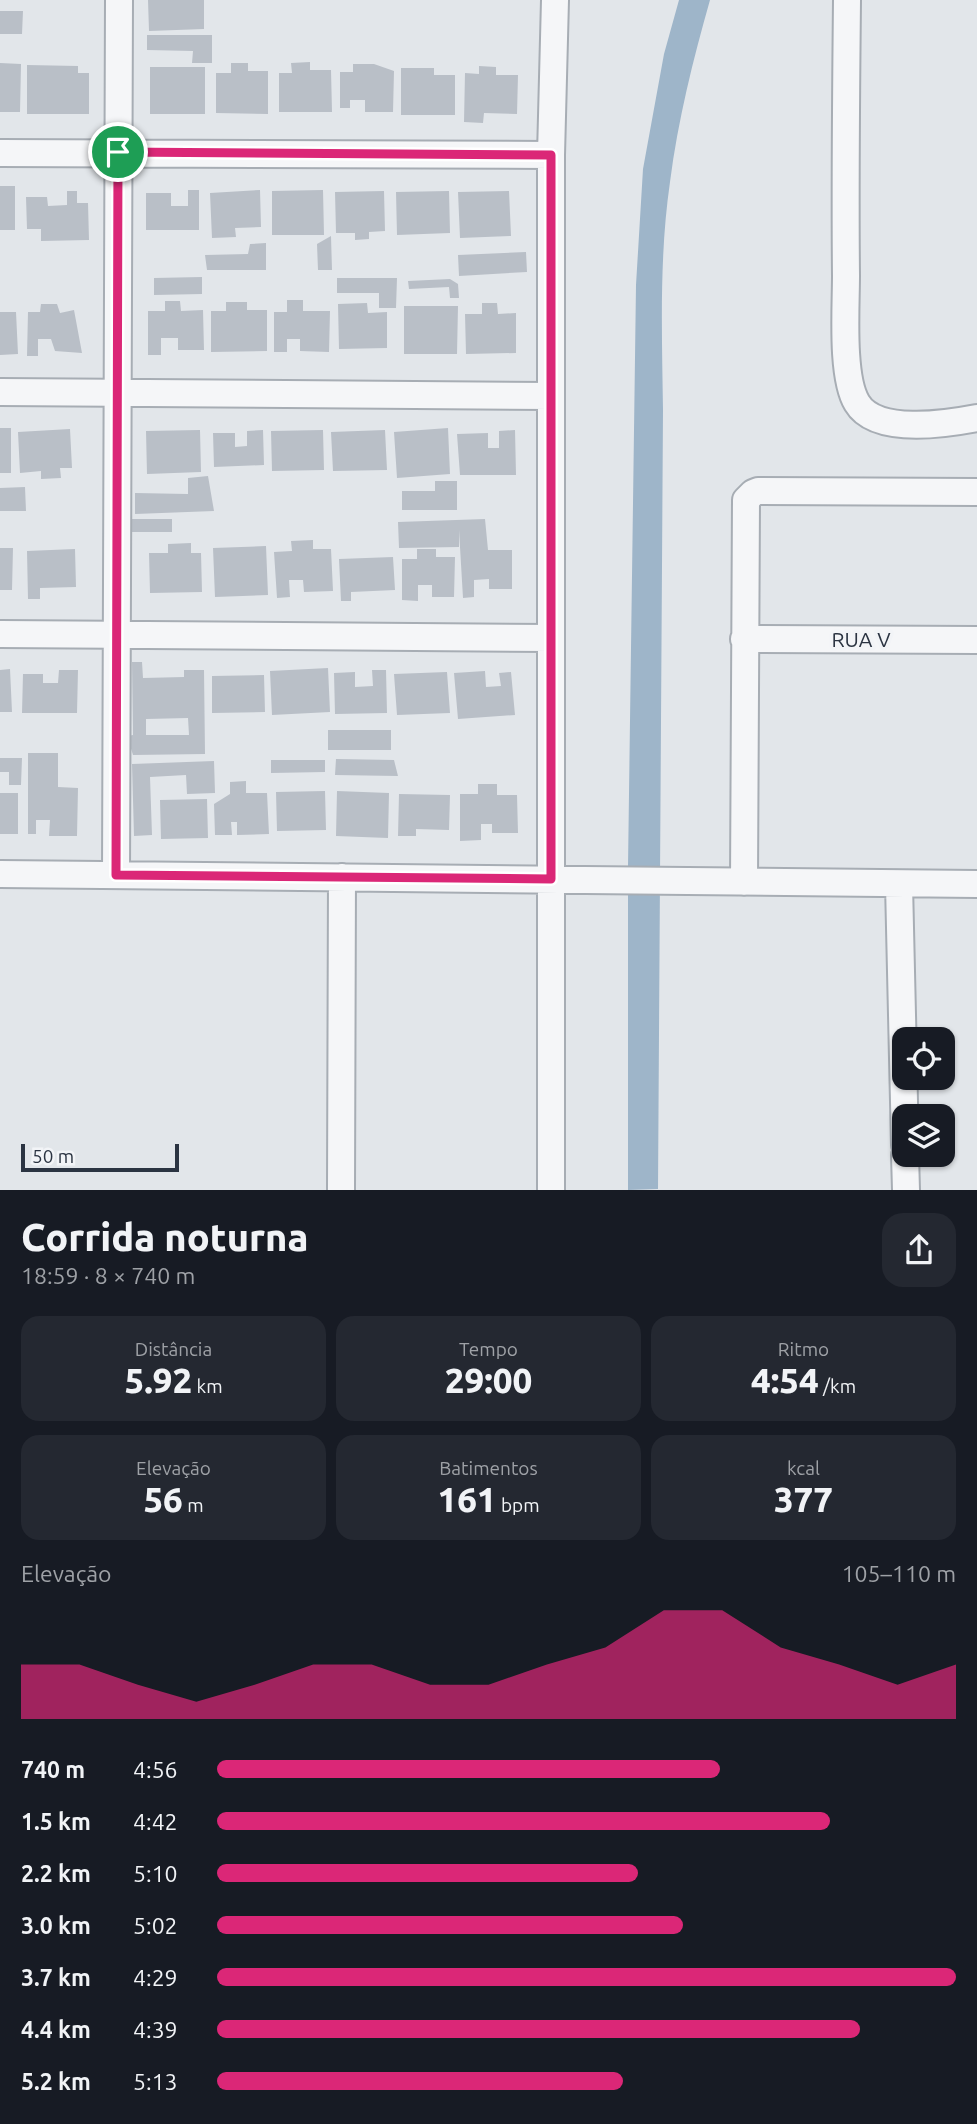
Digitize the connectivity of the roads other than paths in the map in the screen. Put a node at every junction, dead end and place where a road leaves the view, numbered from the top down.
1 (118, 0) edge
2 (555, 0) edge
3 (847, 0) edge
4 (118, 152) junction
5 (0, 153) edge
6 (551, 155) junction
7 (0, 392) edge
8 (117, 392) junction
9 (551, 396) junction
10 (977, 418) edge
11 (977, 492) edge
12 (0, 634) edge
13 (116, 634) junction
14 (551, 638) junction
15 (744, 639) junction
16 (977, 640) edge
17 (0, 874) edge
18 (116, 875) junction
19 (342, 877) junction
20 (551, 879) junction
21 (744, 882) junction
22 (899, 884) junction
23 (977, 884) edge
24 (904, 1104) edge
25 (905, 1167) edge
26 (341, 1189) edge
27 (551, 1189) edge
28 (906, 1189) edge

1 - 4 street
2 - 6 street
3 - 10 street
4 - 5 street
4 - 6 street
4 - 8 street
6 - 9 street
7 - 8 street
8 - 9 street
8 - 13 street
9 - 14 street
11 - 15 street
12 - 13 street
13 - 14 street
13 - 18 street
14 - 20 street
15 - 16 street, RUA V
15 - 21 street
17 - 18 street
18 - 19 street
19 - 20 street
19 - 26 street
20 - 21 street
20 - 27 street
21 - 22 street
22 - 23 street
22 - 24 street
25 - 28 street

